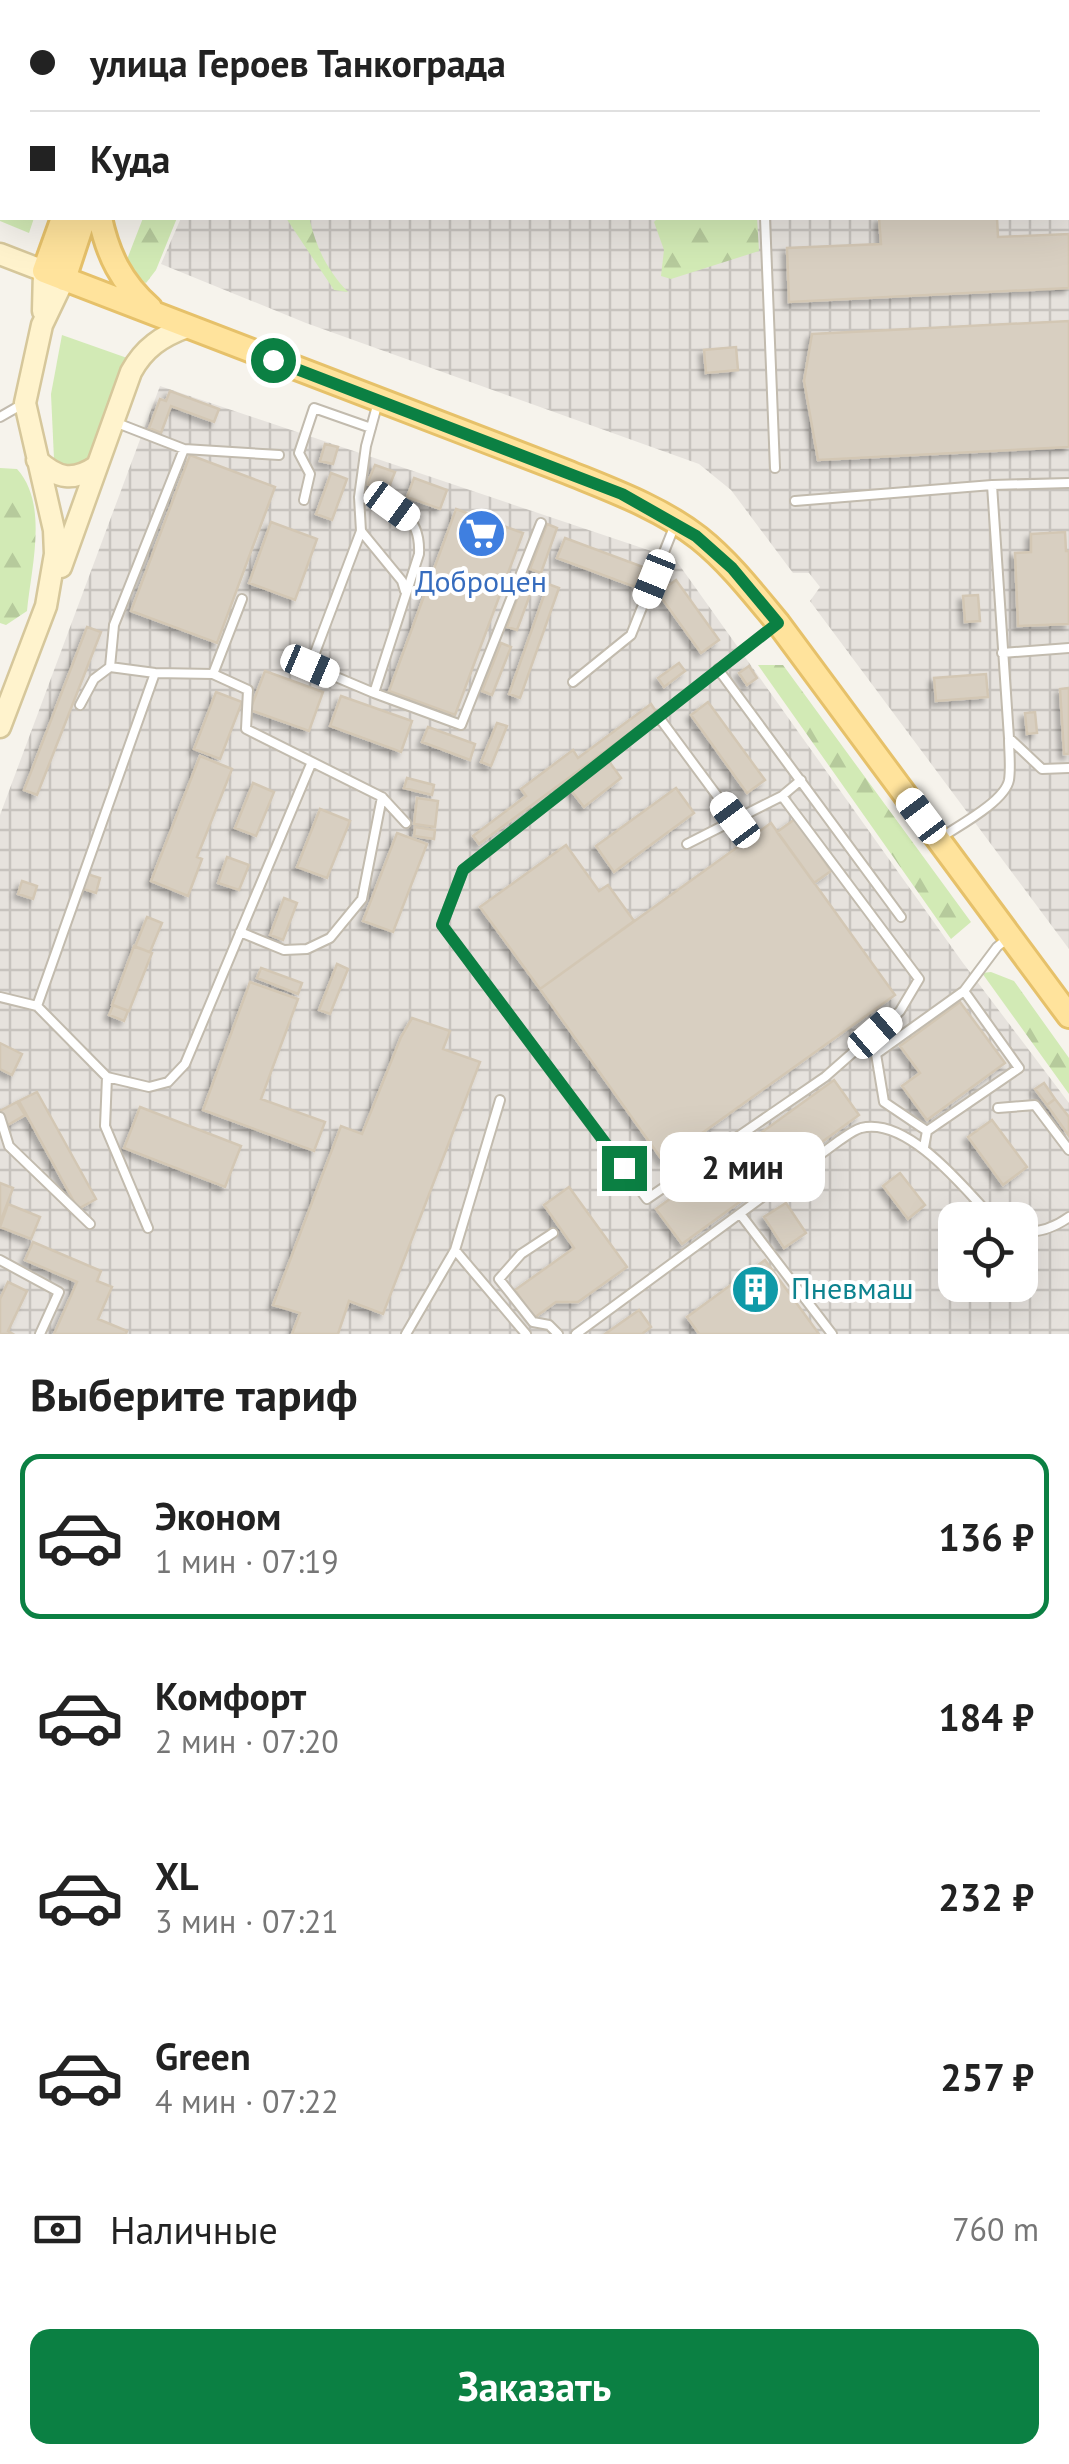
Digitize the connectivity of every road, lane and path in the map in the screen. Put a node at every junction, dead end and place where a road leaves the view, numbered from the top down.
1 (63, 220) edge
2 (83, 220) edge
3 (101, 220) edge
4 (765, 220) edge
5 (0, 254) edge
6 (54, 275) junction
7 (160, 317) junction
8 (187, 327) junction
9 (379, 401) junction
10 (25, 403) junction
11 (0, 417) edge
12 (112, 421) junction
13 (371, 428) junction
14 (184, 449) junction
15 (280, 455) dead end
16 (37, 460) junction
17 (97, 466) junction
18 (775, 468) dead end
19 (1069, 483) edge
20 (992, 485) junction
21 (359, 497) junction
22 (304, 500) dead end
23 (795, 501) dead end
24 (542, 523) dead end
25 (676, 523) junction
26 (361, 531) junction
27 (405, 592) junction
28 (242, 599) dead end
29 (46, 606) junction
30 (778, 623) junction
31 (1069, 648) edge
32 (1002, 653) junction
33 (110, 668) junction
34 (718, 669) junction
35 (155, 673) junction
36 (213, 674) junction
37 (573, 682) dead end
38 (374, 694) junction
39 (80, 705) dead end
40 (658, 716) junction
41 (0, 727) edge
42 (1009, 738) junction
43 (311, 764) junction
44 (1069, 768) edge
45 (801, 780) junction
46 (782, 796) junction
47 (382, 797) junction
48 (735, 820) junction
49 (406, 823) dead end
50 (939, 840) junction
51 (687, 844) dead end
52 (900, 918) dead end
53 (240, 932) junction
54 (1010, 936) junction
55 (964, 991) junction
56 (0, 996) edge
57 (37, 1006) junction
58 (1069, 1016) edge
59 (107, 1077) junction
60 (500, 1100) dead end
61 (998, 1108) dead end
62 (0, 1117) edge
63 (928, 1131) junction
64 (924, 1147) junction
65 (4, 1148) edge
66 (1069, 1150) edge
67 (977, 1202) edge
68 (741, 1214) junction
69 (1069, 1217) edge
70 (90, 1224) dead end
71 (148, 1228) dead end
72 (1038, 1230) edge
73 (552, 1233) dead end
74 (455, 1250) junction
75 (0, 1260) edge
76 (40, 1334) edge
77 (406, 1334) edge
78 (526, 1334) edge
79 (558, 1334) edge
80 (576, 1334) edge
81 (832, 1334) edge

1 - 6 main road
2 - 6 main road
3 - 7 main road
4 - 18 lane
5 - 6 street
6 - 7 main road
6 - 10 street
7 - 8 main road
8 - 9 main road
8 - 12 street
9 - 13 lane
9 - 25 main road
10 - 11 lane
10 - 16 street
12 - 14 lane
12 - 17 street
13 - 21 lane
13 - 22 lane
14 - 15 lane
14 - 33 lane
16 - 17 street
16 - 29 street
17 - 29 street
19 - 20 lane
20 - 23 lane
20 - 32 lane
21 - 26 lane
21 - 27 lane
24 - 38 lane
25 - 30 main road
25 - 37 lane
26 - 27 lane
26 - 38 lane
27 - 38 lane
28 - 36 lane
29 - 41 street
30 - 34 lane
30 - 50 main road
31 - 32 lane
32 - 42 lane
33 - 35 lane
33 - 39 lane
34 - 40 lane
34 - 45 lane
35 - 36 lane
35 - 57 lane
36 - 43 lane
40 - 46 lane
40 - 48 lane
42 - 44 lane
42 - 50 lane
43 - 47 lane
43 - 53 lane
45 - 46 lane
45 - 52 lane
46 - 48 lane
47 - 49 lane
47 - 53 lane
48 - 51 lane
50 - 54 main road
53 - 59 lane
54 - 55 lane
54 - 58 main road
55 - 63 lane
55 - 63 lane
56 - 57 lane
57 - 59 lane
59 - 71 lane
60 - 74 lane
61 - 66 lane
62 - 65 lane
63 - 64 lane
64 - 67 lane
64 - 68 lane
65 - 70 lane
68 - 80 lane
68 - 81 lane
69 - 72 lane
73 - 79 lane
74 - 77 lane
74 - 78 lane
75 - 76 lane

